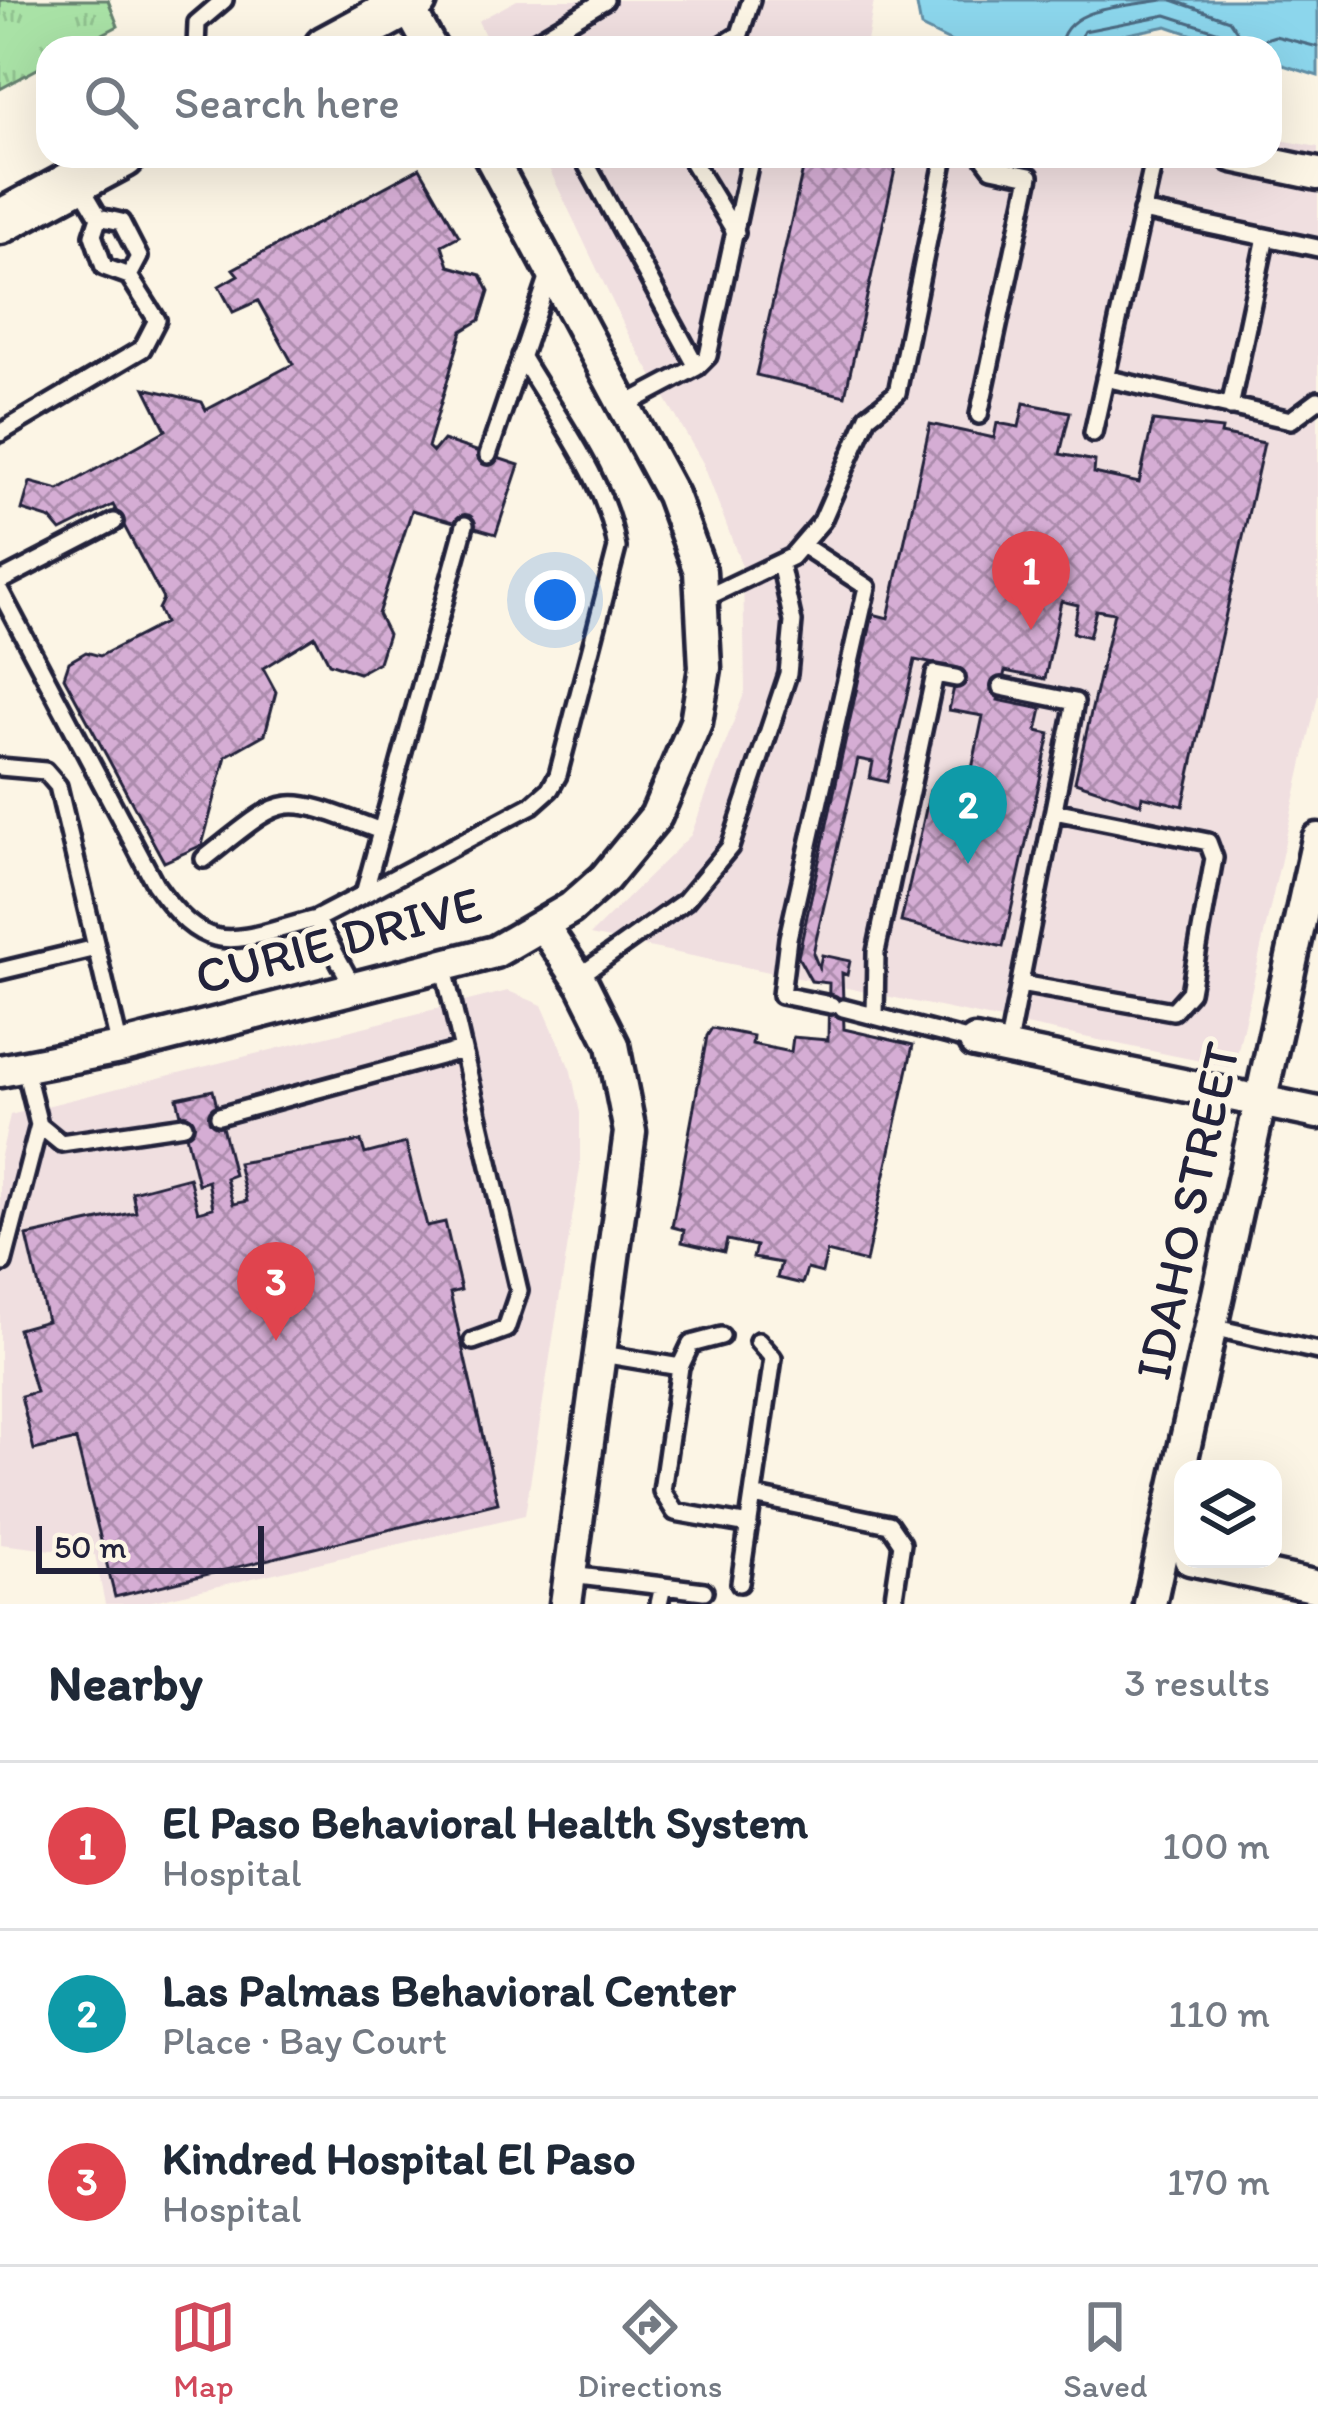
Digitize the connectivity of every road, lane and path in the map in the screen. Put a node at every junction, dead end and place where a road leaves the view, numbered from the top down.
1 (224, 0) edge
2 (605, 0) edge
3 (751, 0) edge
4 (411, 2) edge
5 (196, 36) edge
6 (348, 36) edge
7 (426, 36) edge
8 (544, 36) edge
9 (737, 36) edge
10 (1282, 166) edge
11 (100, 168) edge
12 (497, 168) edge
13 (589, 168) edge
14 (696, 168) edge
15 (749, 168) edge
16 (943, 168) edge
17 (992, 168) edge
18 (1152, 168) edge
19 (1318, 174) edge
20 (78, 180) junction
21 (1142, 211) junction
22 (99, 217) junction
23 (0, 222) edge
24 (736, 233) junction
25 (1266, 238) junction
26 (1318, 248) edge
27 (552, 268) junction
28 (129, 276) junction
29 (521, 356) junction
30 (697, 367) junction
31 (1105, 378) junction
32 (1318, 400) edge
33 (625, 405) junction
34 (1231, 407) junction
35 (979, 415) dead end
36 (1093, 433) dead end
37 (0, 434) edge
38 (488, 455) dead end
39 (114, 522) dead end
40 (465, 525) dead end
41 (802, 545) junction
42 (780, 562) junction
43 (0, 581) edge
44 (0, 591) edge
45 (703, 599) junction
46 (956, 678) dead end
47 (1001, 688) dead end
48 (0, 767) edge
49 (1054, 811) junction
50 (378, 830) junction
51 (1318, 839) edge
52 (204, 859) dead end
53 (1314, 881) edge
54 (364, 893) junction
55 (316, 919) junction
56 (544, 927) junction
57 (96, 948) junction
58 (443, 964) junction
59 (0, 971) edge
60 (578, 977) junction
61 (1020, 984) junction
62 (353, 986) junction
63 (875, 1016) junction
64 (975, 1042) joint
65 (120, 1048) junction
66 (1007, 1049) junction
67 (462, 1051) junction
68 (12, 1068) edge
69 (1261, 1101) junction
70 (1318, 1113) edge
71 (219, 1116) dead end
72 (39, 1125) junction
73 (184, 1125) dead end
74 (3, 1263) edge
75 (1211, 1328) junction
76 (721, 1336) dead end
77 (473, 1341) dead end
78 (758, 1341) dead end
79 (1318, 1352) edge
80 (602, 1354) junction
81 (680, 1367) junction
82 (1192, 1460) edge
83 (753, 1496) junction
84 (749, 1525) junction
85 (1174, 1563) edge
86 (1232, 1568) edge
87 (740, 1583) dead end
88 (663, 1586) junction
89 (1318, 1587) edge
90 (568, 1590) edge
91 (704, 1591) dead end
92 (659, 1604) edge
93 (893, 1604) edge
94 (1150, 1604) edge

1 - 5 lane
2 - 8 lane
3 - 9 lane
4 - 6 main road
4 - 7 street
10 - 19 street
11 - 20 main road
12 - 27 street, CURIE DRIVE
13 - 30 lane
14 - 24 lane
15 - 24 lane
16 - 41 lane
17 - 35 lane
18 - 21 lane
20 - 22 lane
20 - 23 main road
21 - 25 lane
21 - 31 lane
22 - 28 lane
22 - 28 lane
24 - 30 lane
25 - 26 lane
25 - 34 lane
27 - 29 lane
27 - 33 street, CURIE DRIVE
28 - 37 lane
29 - 38 lane
29 - 54 lane
30 - 33 lane
31 - 34 lane
31 - 36 lane
32 - 34 lane
33 - 45 street, CURIE DRIVE
39 - 43 lane
40 - 50 lane
41 - 42 lane
41 - 63 lane
42 - 45 lane
42 - 60 lane
44 - 55 lane
45 - 56 street, CURIE DRIVE
46 - 63 lane
47 - 49 lane
48 - 57 lane
49 - 61 lane
49 - 61 lane
50 - 52 lane
50 - 54 lane
51 - 53 street, IDAHO STREET
53 - 69 street, IDAHO STREET
54 - 55 lane
55 - 62 lane
56 - 58 street, CURIE DRIVE
56 - 60 street
57 - 59 lane
57 - 65 lane
58 - 62 street, CURIE DRIVE
58 - 67 lane
60 - 80 street
61 - 66 lane
62 - 65 street, CURIE DRIVE
63 - 64 lane
64 - 66 street
65 - 68 street, CURIE DRIVE
66 - 69 street
67 - 71 lane
67 - 77 lane
68 - 72 lane
69 - 70 street
69 - 75 street, IDAHO STREET
72 - 73 lane
72 - 74 lane
75 - 79 lane
75 - 82 street, IDAHO STREET
76 - 81 lane
78 - 83 lane
80 - 81 lane
80 - 90 street
81 - 84 lane
83 - 84 lane
83 - 93 lane
84 - 87 lane
85 - 94 street, IDAHO STREET
86 - 89 street
88 - 90 lane
88 - 91 lane
88 - 92 lane

